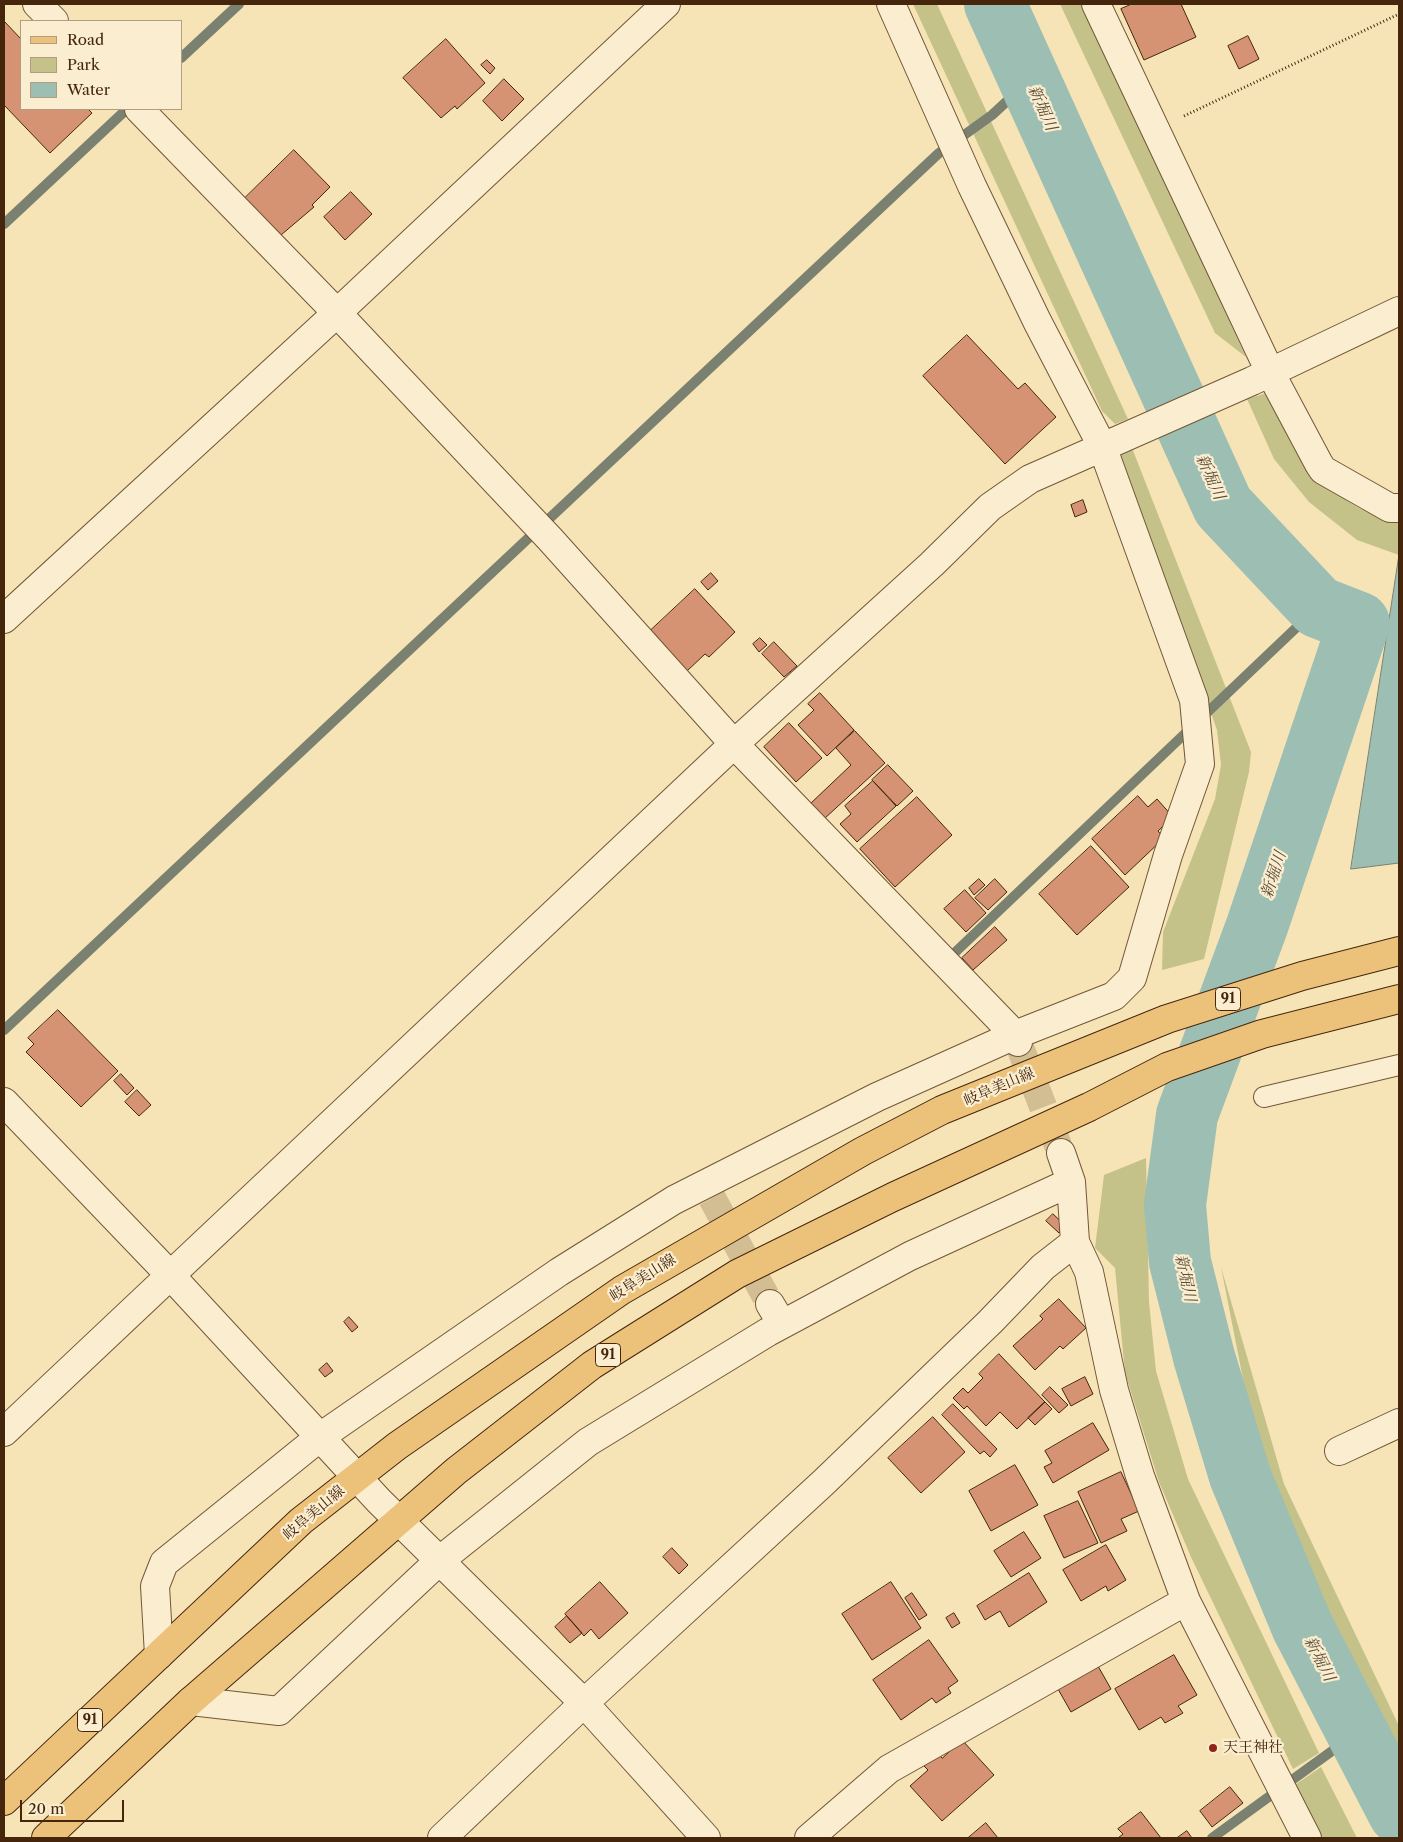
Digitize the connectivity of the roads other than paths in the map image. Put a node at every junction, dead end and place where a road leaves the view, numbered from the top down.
1 (37, 4) edge
2 (666, 4) edge
3 (891, 4) edge
4 (1096, 4) edge
5 (53, 20) edge
6 (140, 110) edge
7 (1399, 311) edge
8 (337, 313) junction
9 (1261, 376) junction
10 (1109, 443) junction
11 (1399, 508) edge
12 (4, 619) edge
13 (734, 744) junction
14 (1399, 951) edge
15 (1399, 999) edge
16 (1017, 1039) junction
17 (1399, 1065) edge
18 (1264, 1097) dead end
19 (4, 1102) edge
20 (1061, 1153) tunnel mouth
21 (1071, 1182) junction
22 (1075, 1242) junction
23 (171, 1276) junction
24 (1399, 1423) edge
25 (4, 1432) edge
26 (320, 1437) junction
27 (1339, 1452) dead end
28 (357, 1478) junction
29 (398, 1521) junction
30 (439, 1561) junction
31 (1186, 1601) junction
32 (159, 1656) junction
33 (191, 1701) junction
34 (584, 1703) junction
35 (4, 1801) edge
36 (46, 1838) edge
37 (442, 1838) edge
38 (706, 1838) edge
39 (809, 1838) edge
40 (1307, 1838) edge

1 - 5 street
2 - 8 street
3 - 10 street
4 - 9 street
6 - 8 street
7 - 9 street
8 - 12 street
8 - 13 street
9 - 10 street
9 - 11 street
10 - 13 street
10 - 16 street
13 - 16 street
13 - 23 street
14 - 28 main road, 岐阜美山線 / 91
15 - 29 main road, 91
16 - 26 street
17 - 18 lane
19 - 23 street
20 - 21 street
21 - 22 street
21 - 30 street
22 - 31 street
22 - 34 street
23 - 25 street
23 - 26 street
24 - 27 street
26 - 28 street
26 - 32 street
28 - 29 street
28 - 32 main road, 岐阜美山線 / 91
29 - 30 street
29 - 33 main road, 91
30 - 33 street
30 - 34 street
31 - 39 street
31 - 40 street
32 - 35 main road, 岐阜美山線 / 91
33 - 36 main road, 91
34 - 37 street
34 - 38 street

